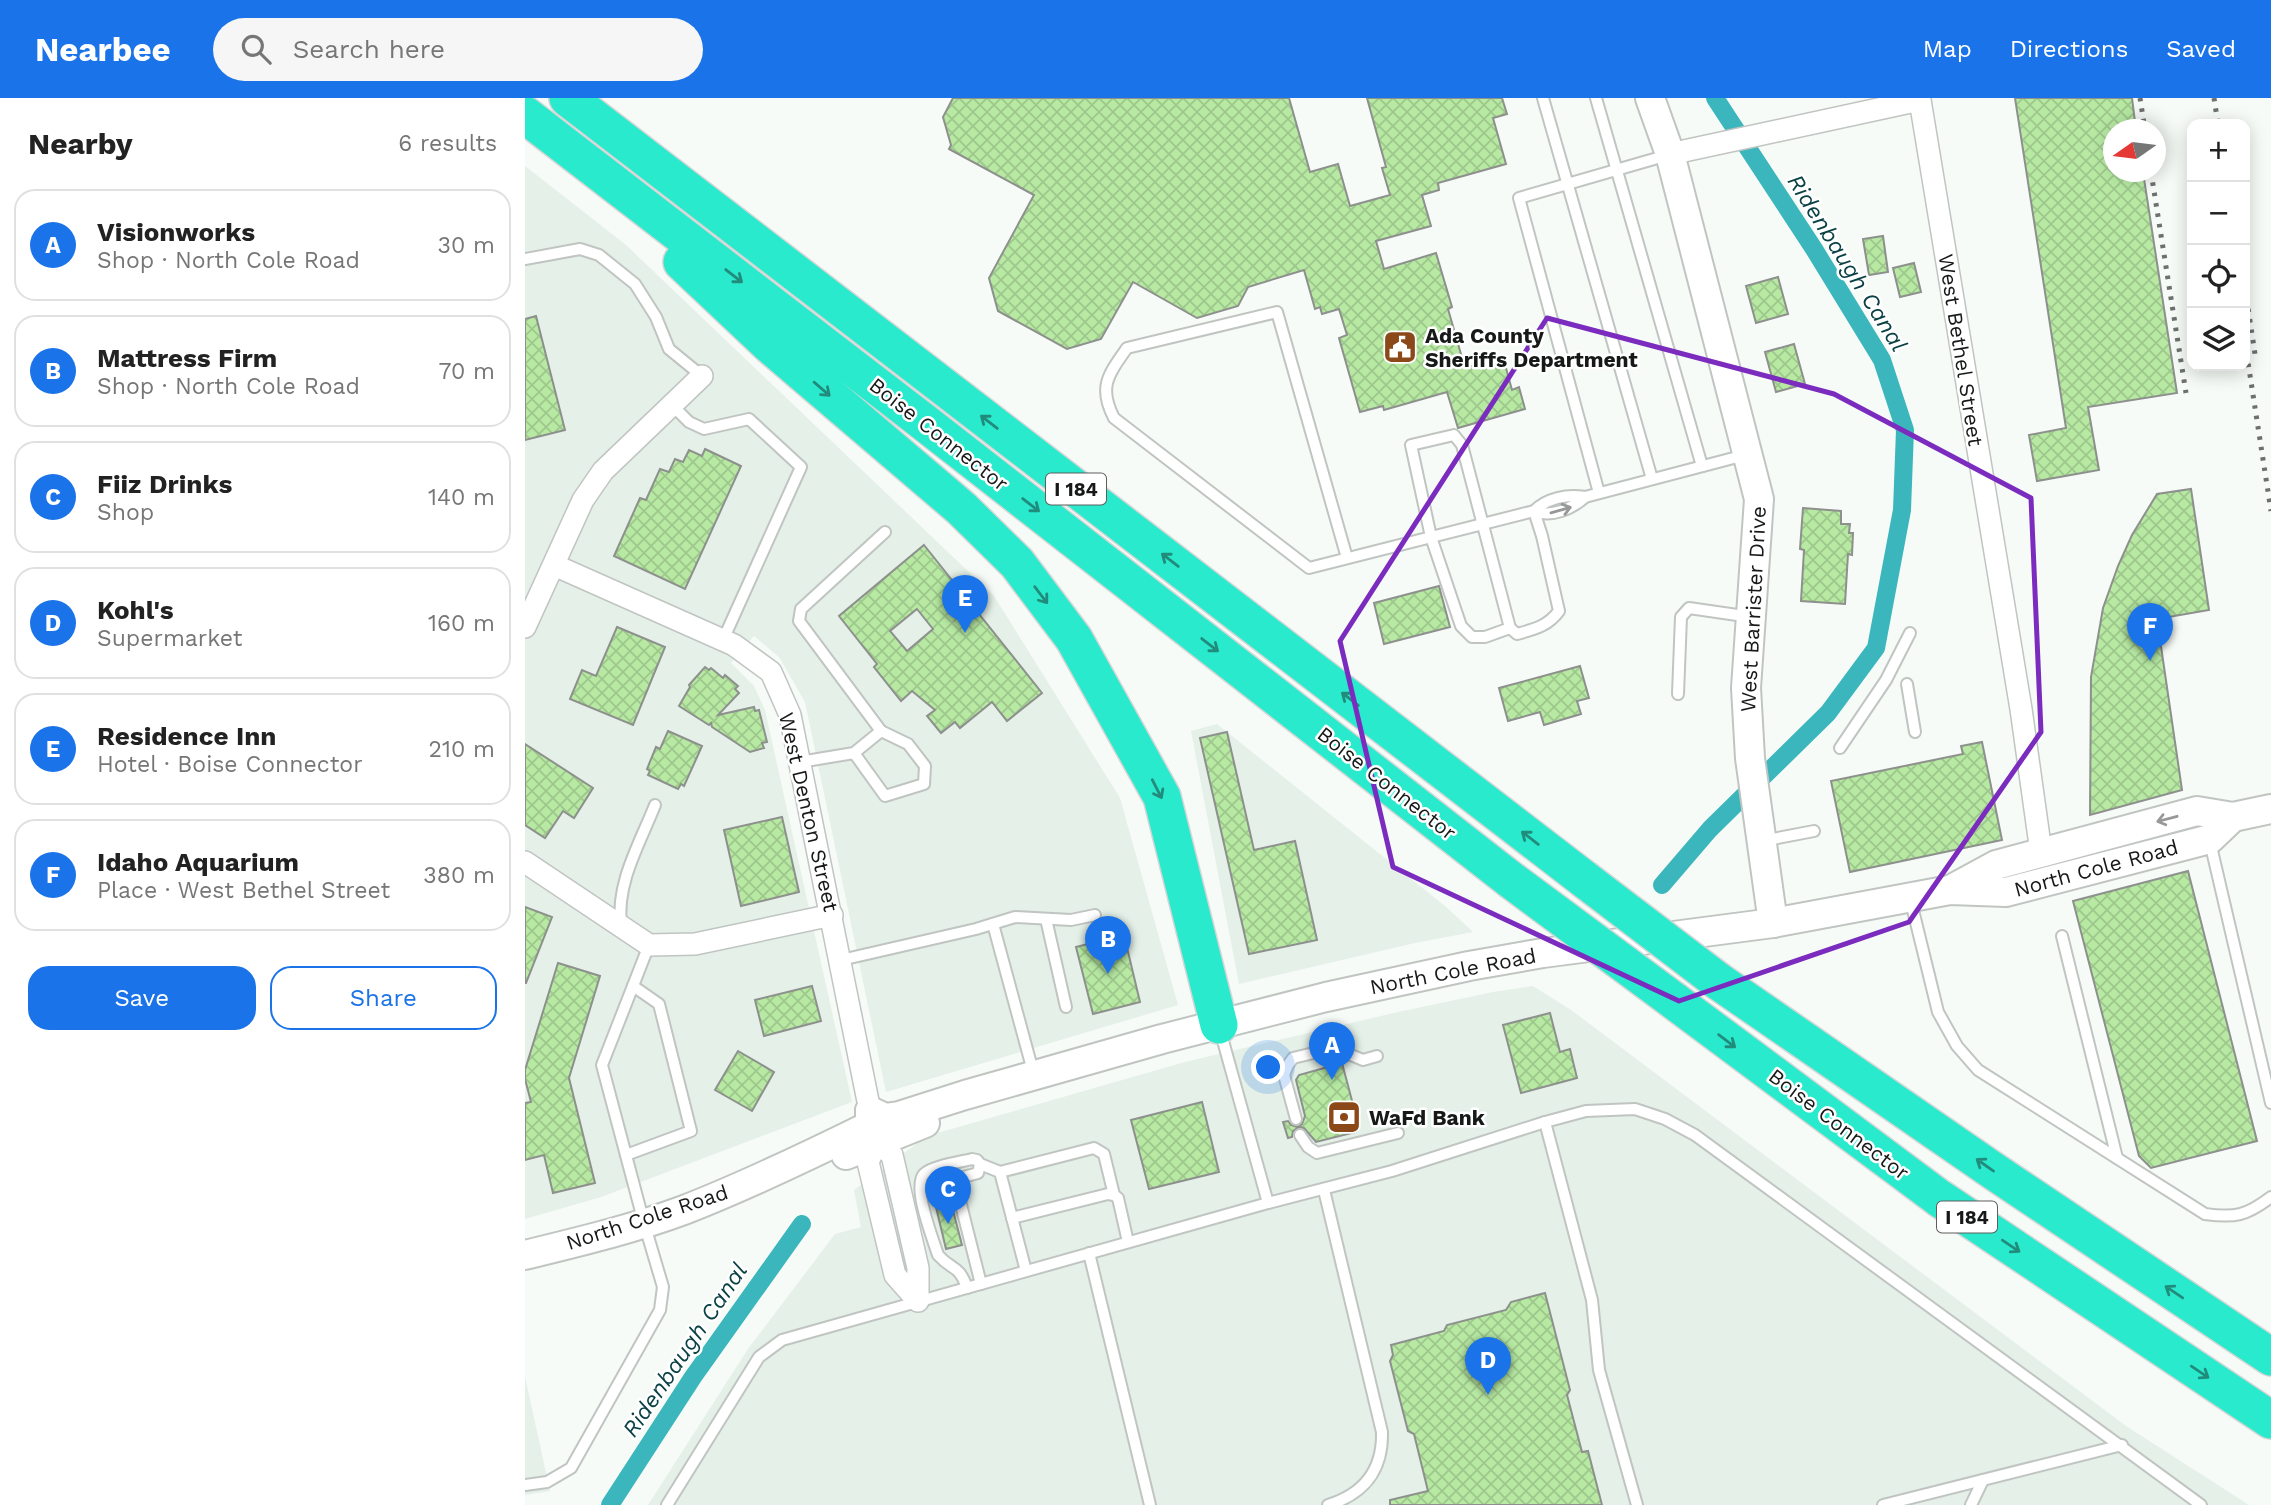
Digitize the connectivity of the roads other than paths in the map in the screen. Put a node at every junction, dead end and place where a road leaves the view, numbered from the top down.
1 (568, 98) edge
2 (1543, 98) edge
3 (1596, 98) edge
4 (1650, 98) edge
5 (1920, 99) edge
6 (525, 116) edge
7 (1670, 154) junction
8 (1617, 171) junction
9 (1567, 183) junction
10 (525, 259) edge
11 (702, 376) joint
12 (672, 405) junction
13 (1749, 454) junction
14 (1702, 466) junction
15 (1651, 480) junction
16 (1599, 493) junction
17 (1534, 511) junction
18 (1483, 524) junction
19 (885, 532) dead end
20 (1431, 537) junction
21 (1347, 558) junction
22 (554, 565) junction
23 (1751, 617) junction
24 (525, 627) edge
25 (1510, 628) junction
26 (1910, 633) dead end
27 (723, 640) junction
28 (1907, 684) dead end
29 (1678, 694) dead end
30 (881, 731) junction
31 (1915, 732) dead end
32 (1840, 748) dead end
33 (854, 752) junction
34 (800, 762) junction
35 (655, 806) dead end
36 (2271, 808) edge
37 (2233, 817) junction
38 (1814, 831) dead end
39 (2210, 839) junction
40 (1762, 841) junction
41 (2042, 852) junction
42 (525, 862) edge
43 (1949, 890) junction
44 (1910, 898) junction
45 (832, 915) junction
46 (1095, 915) dead end
47 (1047, 919) junction
48 (1773, 923) junction
49 (621, 924) junction
50 (993, 924) junction
51 (2062, 936) dead end
52 (649, 945) junction
53 (841, 960) junction
54 (633, 986) junction
55 (1066, 1007) dead end
56 (1219, 1025) junction
57 (1377, 1056) dead end
58 (1034, 1075) junction
59 (965, 1095) junction
60 (2271, 1103) edge
61 (870, 1111) junction
62 (1296, 1119) dead end
63 (1545, 1122) junction
64 (1398, 1133) dead end
65 (1300, 1135) dead end
66 (877, 1142) junction
67 (626, 1156) junction
68 (2117, 1158) junction
69 (980, 1164) junction
70 (1000, 1172) junction
71 (767, 1174) junction
72 (1324, 1190) junction
73 (1114, 1195) junction
74 (2271, 1197) edge
75 (1268, 1202) junction
76 (1012, 1218) junction
77 (644, 1223) junction
78 (1128, 1242) junction
79 (1089, 1253) junction
80 (525, 1255) edge
81 (1026, 1271) junction
82 (981, 1284) junction
83 (967, 1288) junction
84 (918, 1301) junction
85 (2271, 1357) edge
86 (2271, 1420) edge
87 (2122, 1446) junction
88 (1983, 1480) junction
89 (525, 1485) edge
90 (667, 1505) edge
91 (1150, 1505) edge
92 (1328, 1505) edge
93 (1637, 1505) edge
94 (1883, 1505) edge
95 (1971, 1505) edge
96 (2201, 1505) edge

85 -> 1 highway, Boise Connector / I 184, bridge
2 - 9 lane
3 - 8 lane
4 - 7 main road, West Barrister Drive
5 - 7 street, West Bethel Street
5 - 41 street, West Bethel Street
6 -> 56 highway
6 -> 86 highway, Boise Connector / I 184, bridge
7 - 8 lane
7 - 13 main road, West Barrister Drive
8 - 9 lane
8 - 14 lane
9 - 15 lane
9 - 16 lane
10 - 11 lane
11 - 12 street
12 - 22 street
12 - 27 lane
13 - 14 lane
13 - 23 main road, West Barrister Drive
14 - 15 lane
15 - 16 lane
16 - 17 lane
17 - 18 lane
17 - 25 lane
18 - 20 lane
18 - 20 lane
18 - 25 lane
19 - 30 lane
20 - 21 lane
20 - 25 lane
21 - 21 lane
22 - 24 street
22 - 27 street, West Denton Street
23 - 29 lane
23 - 40 main road, West Barrister Drive
26 - 32 lane
27 - 34 street, West Denton Street
28 - 31 lane
30 - 33 lane
30 - 33 lane
33 - 34 lane
34 - 45 street, West Denton Street
35 - 49 lane
36 - 37 main road, North Cole Road
37 - 39 main road, North Cole Road
37 -> 41 main road, North Cole Road
38 - 40 lane
39 - 43 main road, North Cole Road
39 - 60 lane
40 - 48 main road, West Barrister Drive
41 - 43 main road, North Cole Road
42 - 49 street
43 - 44 main road, North Cole Road
44 - 48 main road, North Cole Road
44 - 68 lane
45 - 52 street
45 - 53 street, West Denton Street
46 - 47 lane
47 - 50 lane
47 - 55 lane
48 - 56 main road, North Cole Road
49 - 52 street
50 - 53 lane
50 - 58 lane
51 - 68 lane
52 - 54 lane
53 - 61 street, West Denton Street
54 - 67 lane
54 - 67 lane
56 - 58 main road, North Cole Road
56 - 75 lane
57 - 62 lane
58 - 59 main road, North Cole Road
59 - 61 main road, North Cole Road
59 - 66 main road, North Cole Road
61 - 71 main road, North Cole Road
63 - 72 lane
63 - 87 lane
63 - 93 lane
64 - 65 lane
66 - 71 main road, North Cole Road
66 - 84 street
67 - 77 lane
68 - 74 lane
69 - 70 lane
69 - 82 lane
69 - 83 lane
70 - 73 lane
70 - 76 lane
71 - 77 main road, North Cole Road
72 - 75 lane
72 - 92 lane
73 - 76 lane
73 - 78 lane
75 - 78 lane
76 - 81 lane
77 - 80 main road, North Cole Road
77 - 89 lane
78 - 79 lane
79 - 81 lane
79 - 91 lane
81 - 82 lane
82 - 83 lane
83 - 84 lane
84 - 90 lane
87 - 88 lane
87 - 96 lane
88 - 94 lane
88 - 95 lane

